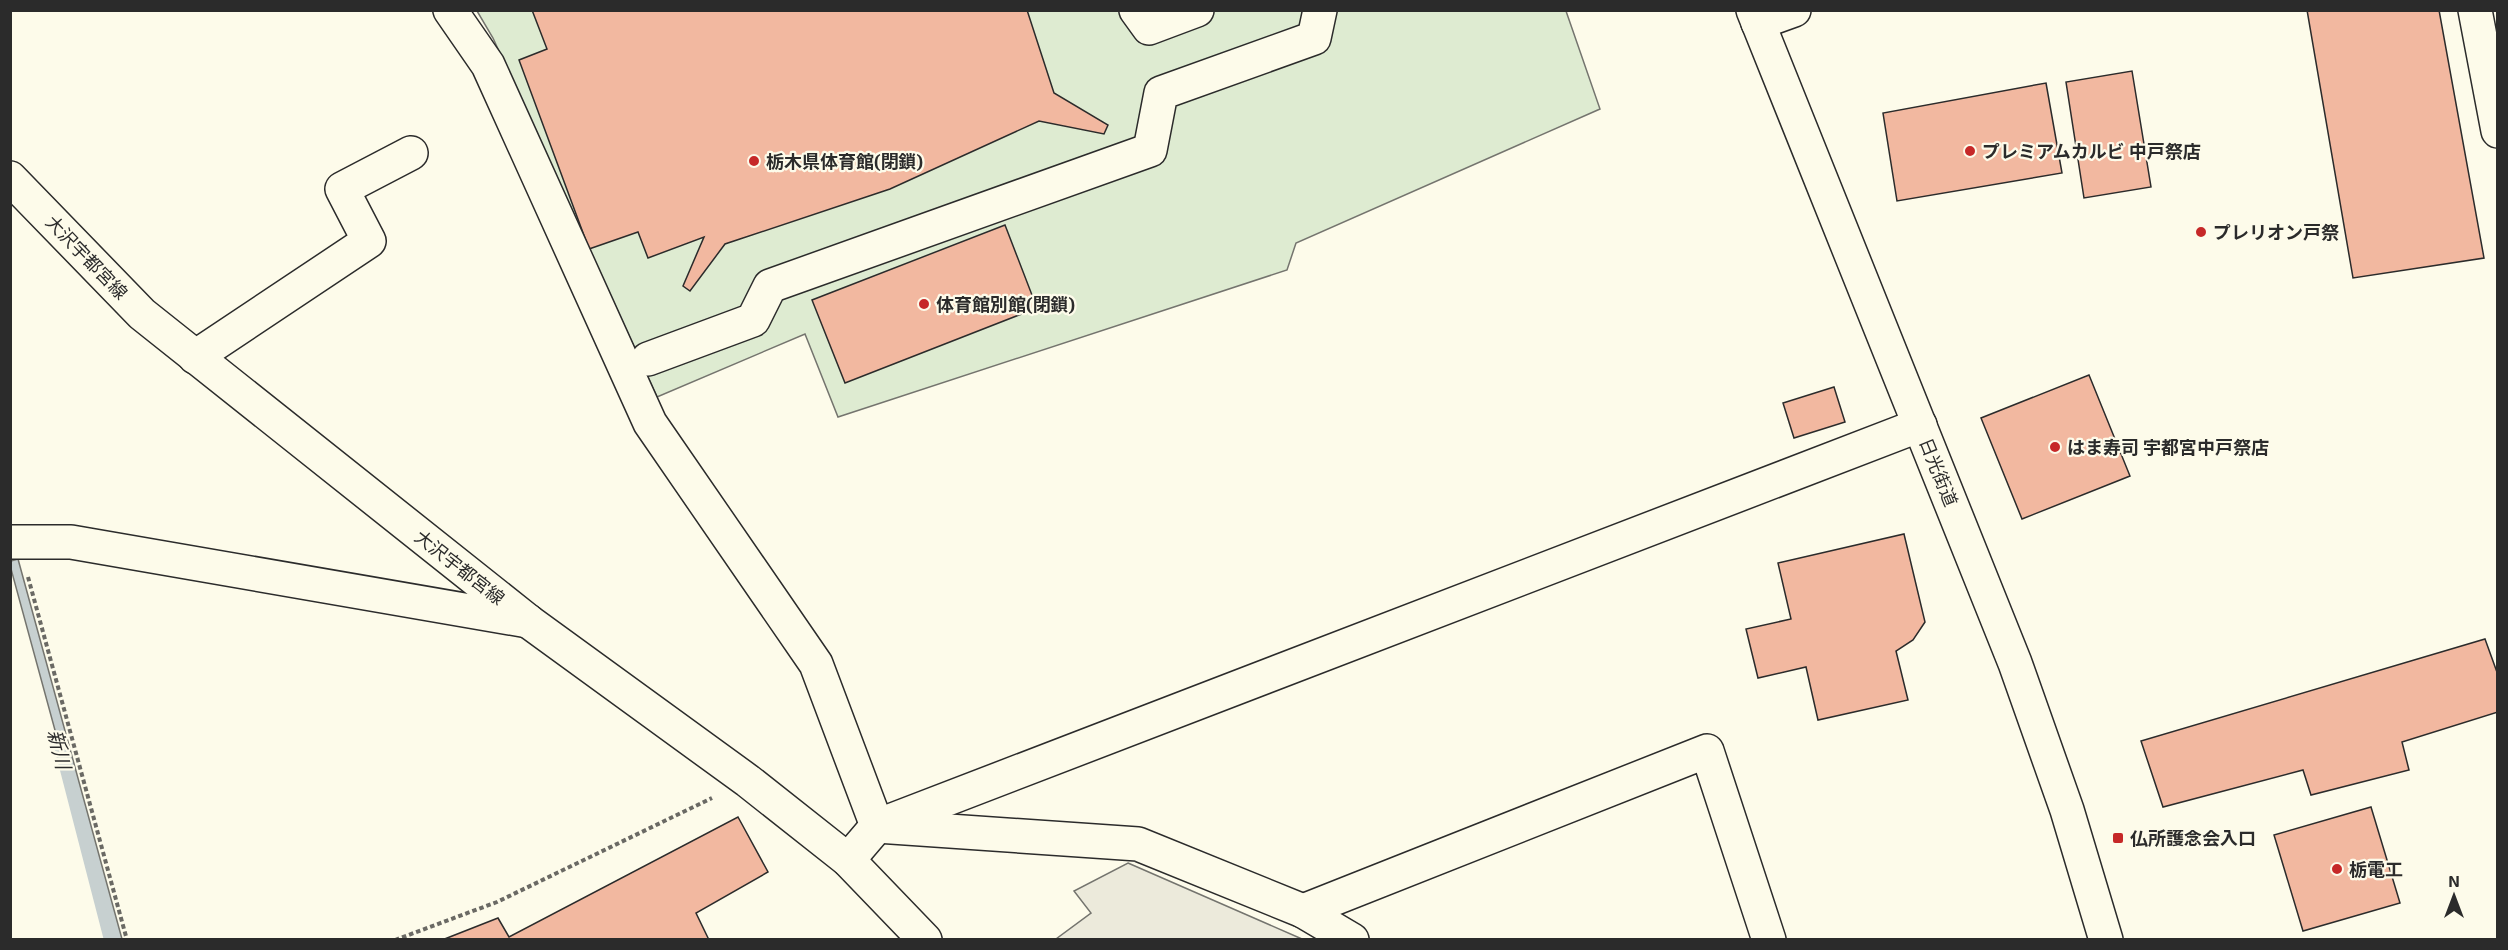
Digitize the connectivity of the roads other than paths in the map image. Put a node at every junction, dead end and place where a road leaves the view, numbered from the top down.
1 (450, 10) edge
2 (1136, 10) edge
3 (1197, 10) edge
4 (1320, 10) edge
5 (1794, 10) edge
6 (2475, 10) edge
7 (1756, 17) edge
8 (2498, 131) edge
9 (411, 153) dead end
10 (10, 178) edge
11 (195, 357) junction
12 (648, 358) dead end
13 (1920, 425) junction
14 (14, 542) edge
15 (528, 621) junction
16 (878, 826) junction
17 (848, 860) junction
18 (1303, 911) junction
19 (924, 939) edge
20 (1352, 939) edge
21 (1770, 939) edge
22 (2106, 939) edge

1 - 16 main road
2 - 3 main road
4 - 12 main road
5 - 7 main road
6 - 8 main road
7 - 13 main road, 日光街道
9 - 11 main road
10 - 11 main road, 大沢宇都宮線
11 - 15 main road, 大沢宇都宮線
13 - 16 main road
13 - 22 main road, 日光街道
14 - 15 main road
15 - 17 main road, 大沢宇都宮線
16 - 17 main road
16 - 18 main road
17 - 19 main road, 大沢宇都宮線
18 - 20 main road
18 - 21 main road

